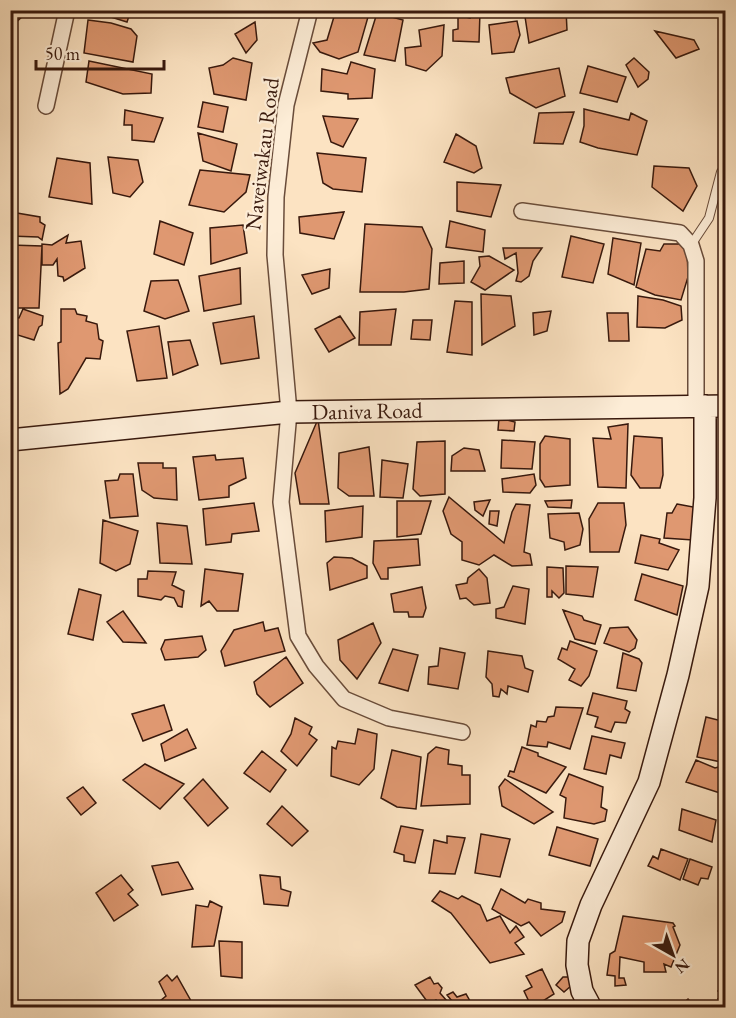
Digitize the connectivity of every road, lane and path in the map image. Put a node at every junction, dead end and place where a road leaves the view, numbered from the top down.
1 (67, 10) edge
2 (310, 10) edge
3 (46, 106) dead end
4 (721, 172) dead end
5 (522, 211) dead end
6 (691, 244) junction
7 (709, 406) edge
8 (289, 412) junction
9 (10, 440) edge
10 (462, 732) dead end
11 (591, 1008) edge

1 - 3 street
2 - 8 street, Naveiwakau Road
4 - 6 lane
5 - 6 street
6 - 7 street
7 - 8 main road, Daniva Road
7 - 11 main road
8 - 9 main road, Daniva Road
8 - 10 street, Naveiwakau Road

